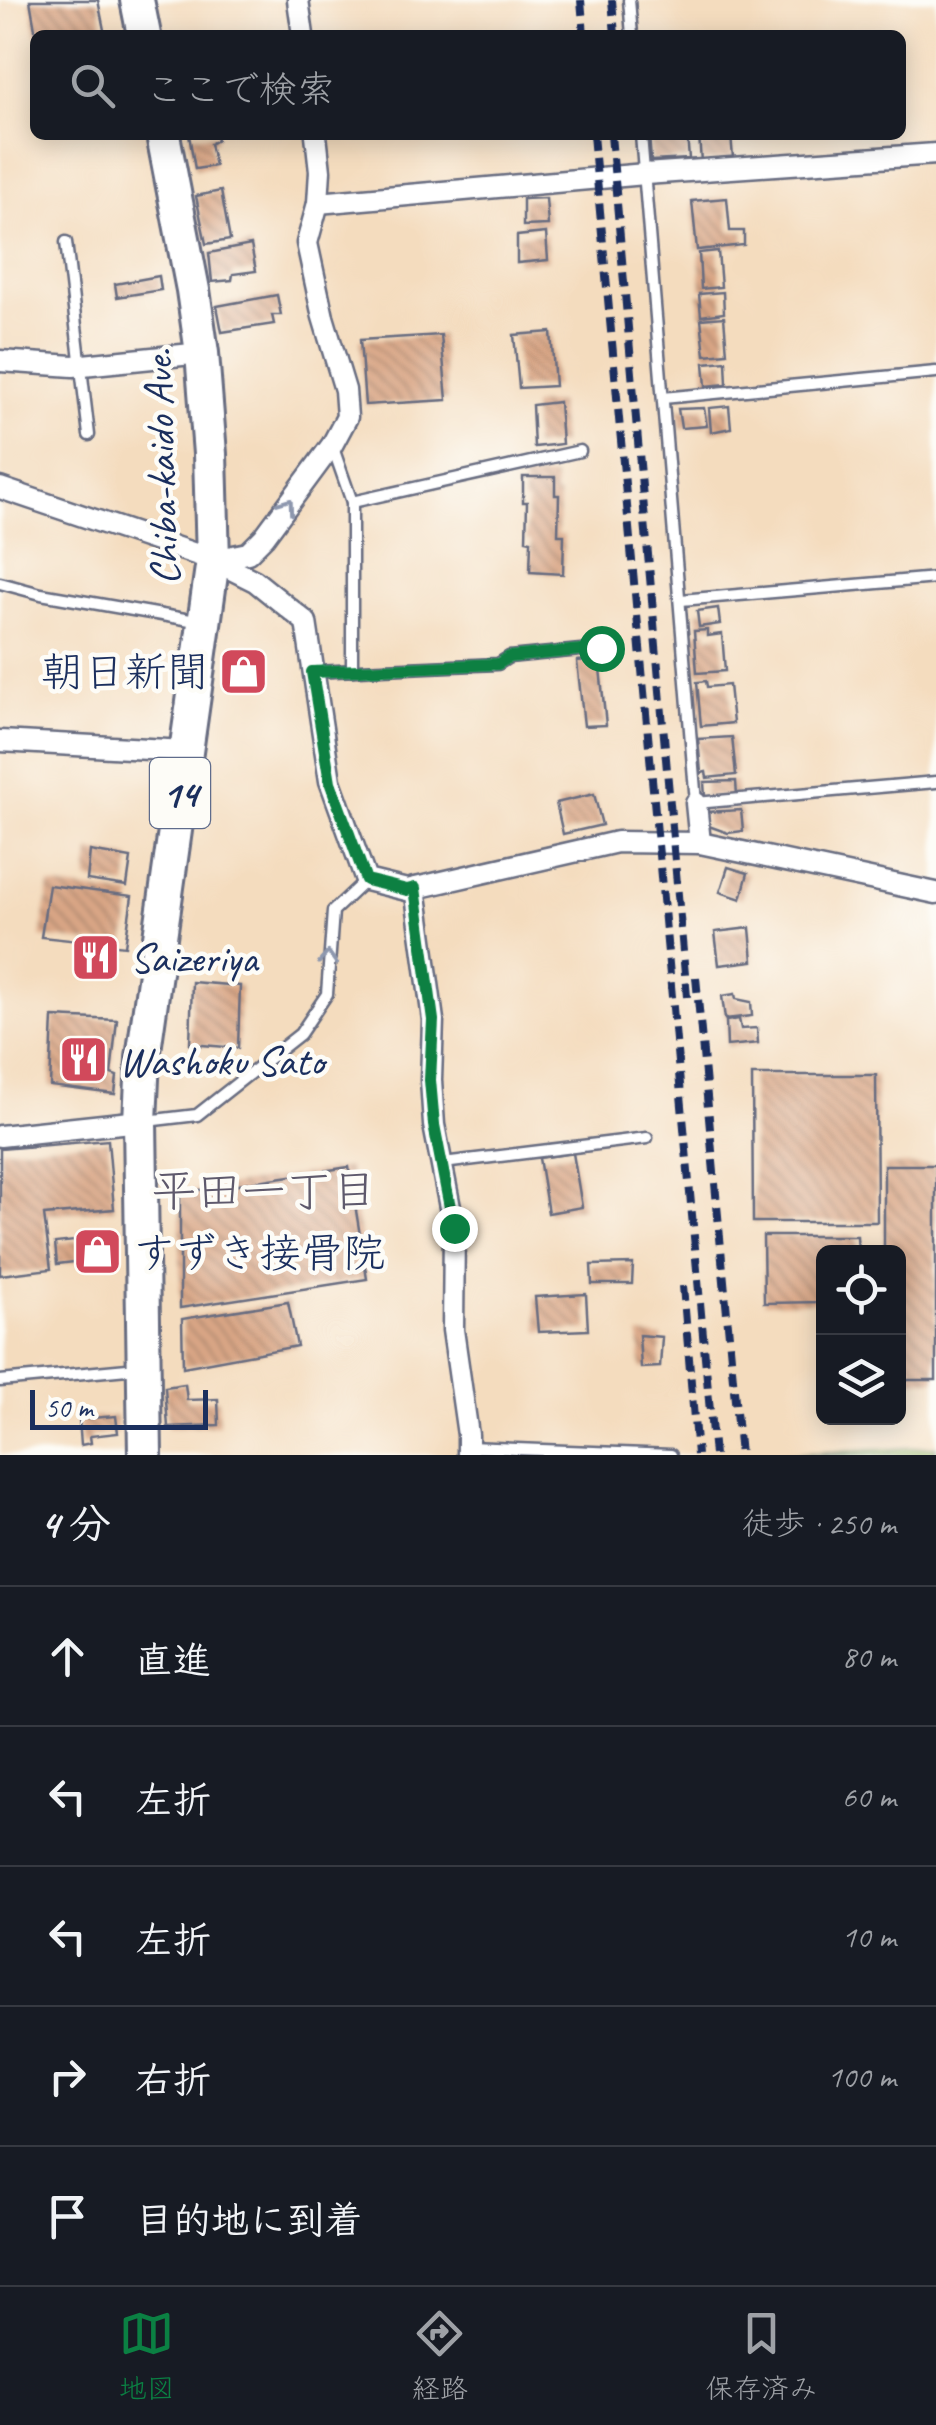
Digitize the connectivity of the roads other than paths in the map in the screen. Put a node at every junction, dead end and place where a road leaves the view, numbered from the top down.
1 (138, 0) edge
2 (298, 0) edge
3 (629, 0) edge
4 (143, 30) edge
5 (302, 30) edge
6 (632, 30) edge
7 (164, 140) edge
8 (317, 140) edge
9 (642, 140) edge
10 (936, 154) edge
11 (645, 174) junction
12 (318, 203) junction
13 (66, 242) dead end
14 (202, 353) junction
15 (0, 361) edge
16 (79, 366) junction
17 (936, 372) edge
18 (663, 398) junction
19 (89, 435) dead end
20 (332, 444) junction
21 (580, 451) dead end
22 (0, 488) edge
23 (352, 502) junction
24 (213, 560) junction
25 (936, 578) edge
26 (0, 582) edge
27 (681, 600) junction
28 (203, 622) junction
29 (601, 648) dead end
30 (352, 670) junction
31 (312, 672) junction
32 (0, 741) edge
33 (186, 751) junction
34 (936, 782) edge
35 (696, 803) junction
36 (700, 843) junction
37 (366, 880) junction
38 (415, 888) junction
39 (936, 893) edge
40 (140, 1121) junction
41 (0, 1136) edge
42 (648, 1138) dead end
43 (443, 1164) junction
44 (143, 1367) junction
45 (0, 1381) edge
46 (468, 1451) edge
47 (626, 1454) edge
48 (145, 1455) edge
49 (672, 1455) edge

1 - 4 highway
2 - 5 street
3 - 6 lane
7 - 14 highway, Chiba-kaido Ave. / 14
8 - 12 street
9 - 11 lane
10 - 11 street
11 - 12 street
11 - 18 lane
12 - 20 street
13 - 16 lane
14 - 16 street
14 - 24 highway, Chiba-kaido Ave. / 14
15 - 16 street
16 - 19 lane
17 - 18 lane
18 - 27 lane
20 - 23 lane
24 -> 20 street
21 - 23 lane
22 - 24 street
23 - 30 lane
24 - 28 highway, Chiba-kaido Ave. / 14
24 - 31 street
25 - 27 lane
26 - 28 lane
27 - 35 lane
28 - 33 highway, Chiba-kaido Ave. / 14
29 - 30 lane
30 - 31 lane
31 - 37 street
32 - 33 street
33 - 40 highway, Chiba-kaido Ave. / 14
34 - 35 lane
35 - 36 street
36 - 38 street
36 - 39 street
37 - 38 street
40 -> 37 lane
38 - 43 street
40 - 41 street
40 - 44 highway, Chiba-kaido Ave. / 14
42 - 43 lane
43 - 46 street
44 - 45 lane
44 - 48 highway, Chiba-kaido Ave. / 14
46 - 47 lane
47 - 49 lane

